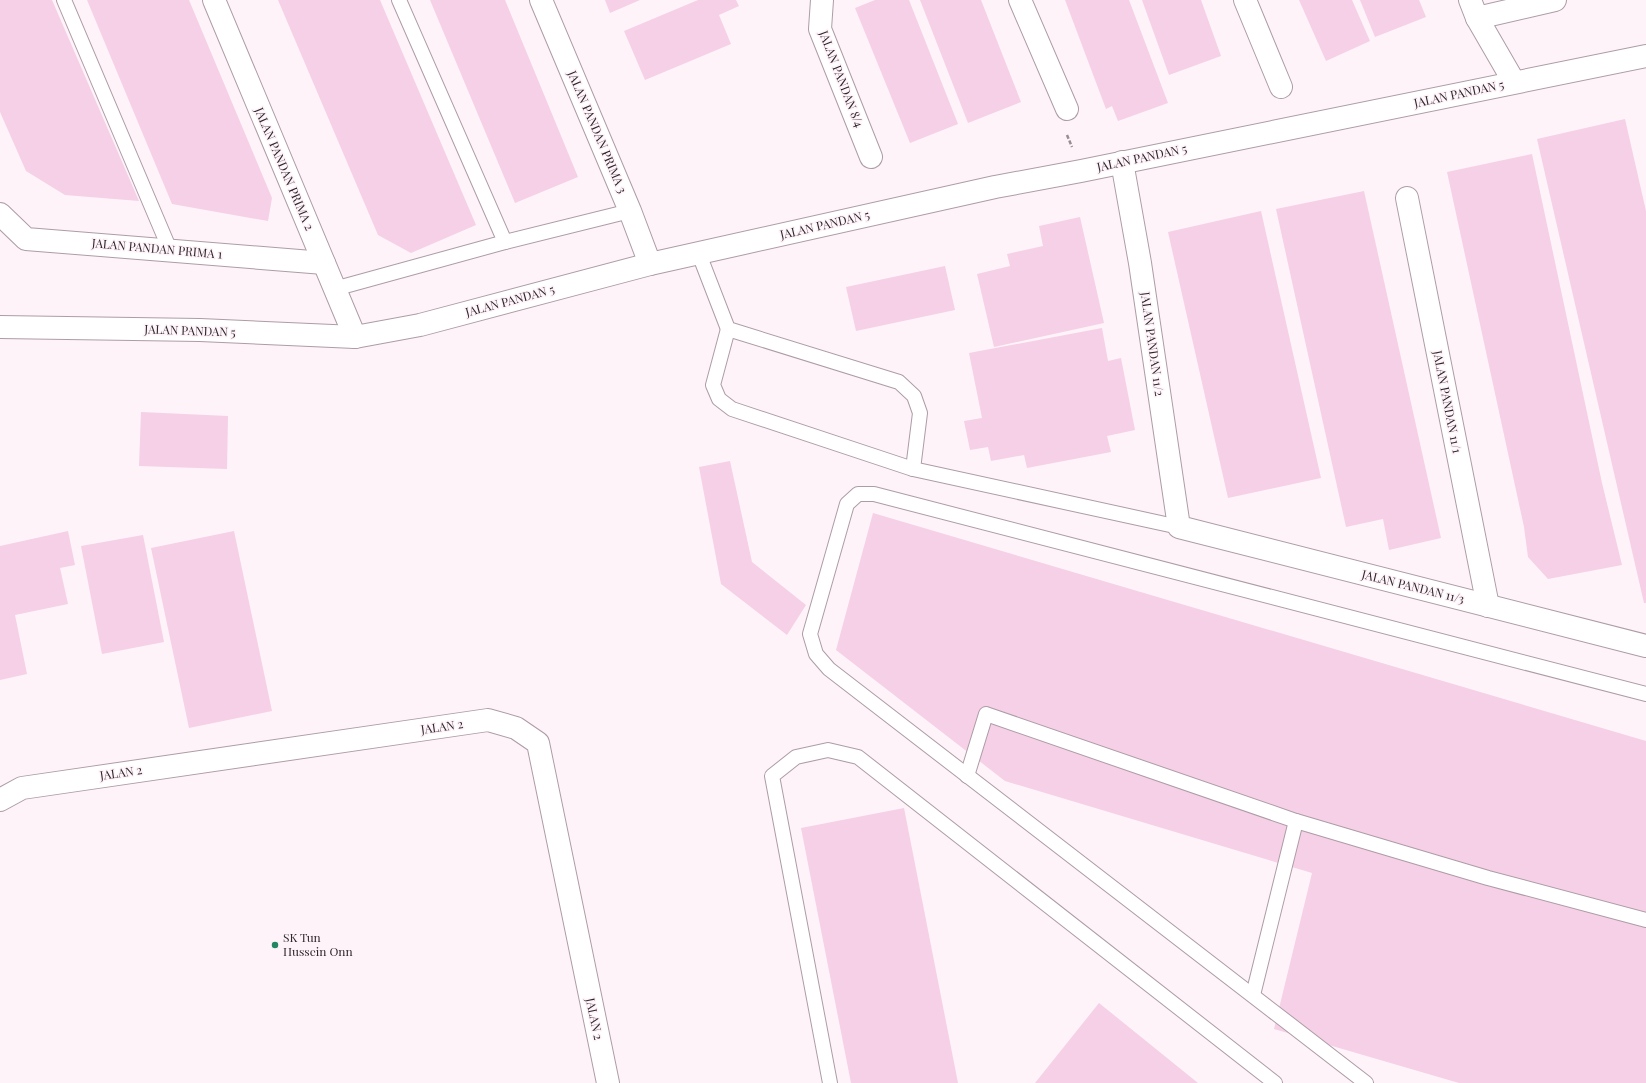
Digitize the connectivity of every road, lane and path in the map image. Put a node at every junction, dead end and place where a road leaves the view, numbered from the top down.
1 (64, 0) edge
2 (214, 0) edge
3 (399, 0) edge
4 (541, 0) edge
5 (822, 0) edge
6 (1020, 0) edge
7 (1245, 0) edge
8 (1555, 0) edge
9 (1474, 9) edge
10 (1646, 56) edge
11 (1514, 82) junction
12 (1281, 87) dead end
13 (1067, 109) dead end
14 (1066, 132) dead end
15 (1072, 146) dead end
16 (871, 157) dead end
17 (1122, 162) junction
18 (1407, 198) dead end
19 (630, 211) junction
20 (0, 214) edge
21 (505, 242) junction
22 (170, 250) junction
23 (699, 254) junction
24 (324, 263) junction
25 (650, 264) junction
26 (334, 288) junction
27 (0, 327) edge
28 (728, 329) junction
29 (355, 337) junction
30 (913, 469) junction
31 (1179, 527) junction
32 (1488, 606) junction
33 (1646, 646) edge
34 (1646, 694) edge
35 (967, 776) junction
36 (0, 800) edge
37 (1296, 822) junction
38 (1646, 920) edge
39 (1254, 995) junction
40 (608, 1083) edge
41 (830, 1083) edge
42 (1275, 1083) edge
43 (1366, 1083) edge

1 - 22 lane
2 - 24 street, JALAN PANDAN PRIMA 2
3 - 21 lane
4 - 19 street, JALAN PANDAN PRIMA 3
5 - 16 street, JALAN PANDAN 8/4
6 - 13 street
7 - 12 street
8 - 9 street
9 - 11 street
10 - 11 street, JALAN PANDAN 5
11 - 17 street, JALAN PANDAN 5
14 - 15 path
17 - 23 street, JALAN PANDAN 5
17 - 31 street, JALAN PANDAN 11/2
18 - 32 street, JALAN PANDAN 11/1
19 - 21 lane
19 - 25 street, JALAN PANDAN PRIMA 3
20 - 22 street, JALAN PANDAN PRIMA 1
21 - 26 lane
22 - 24 street, JALAN PANDAN PRIMA 1
23 - 25 street, JALAN PANDAN 5
23 - 28 lane
24 - 26 street, JALAN PANDAN PRIMA 2
25 - 29 street, JALAN PANDAN 5
26 - 29 street, JALAN PANDAN PRIMA 2
27 - 29 street, JALAN PANDAN 5
28 - 30 lane
28 - 30 lane
30 - 31 lane
31 - 32 street, JALAN PANDAN 11/3
32 - 33 street, JALAN PANDAN 11/3
34 - 35 lane
35 - 37 lane
35 - 39 lane
36 - 40 street, JALAN 2
37 - 38 lane
37 - 39 lane
39 - 43 lane
41 - 42 lane

